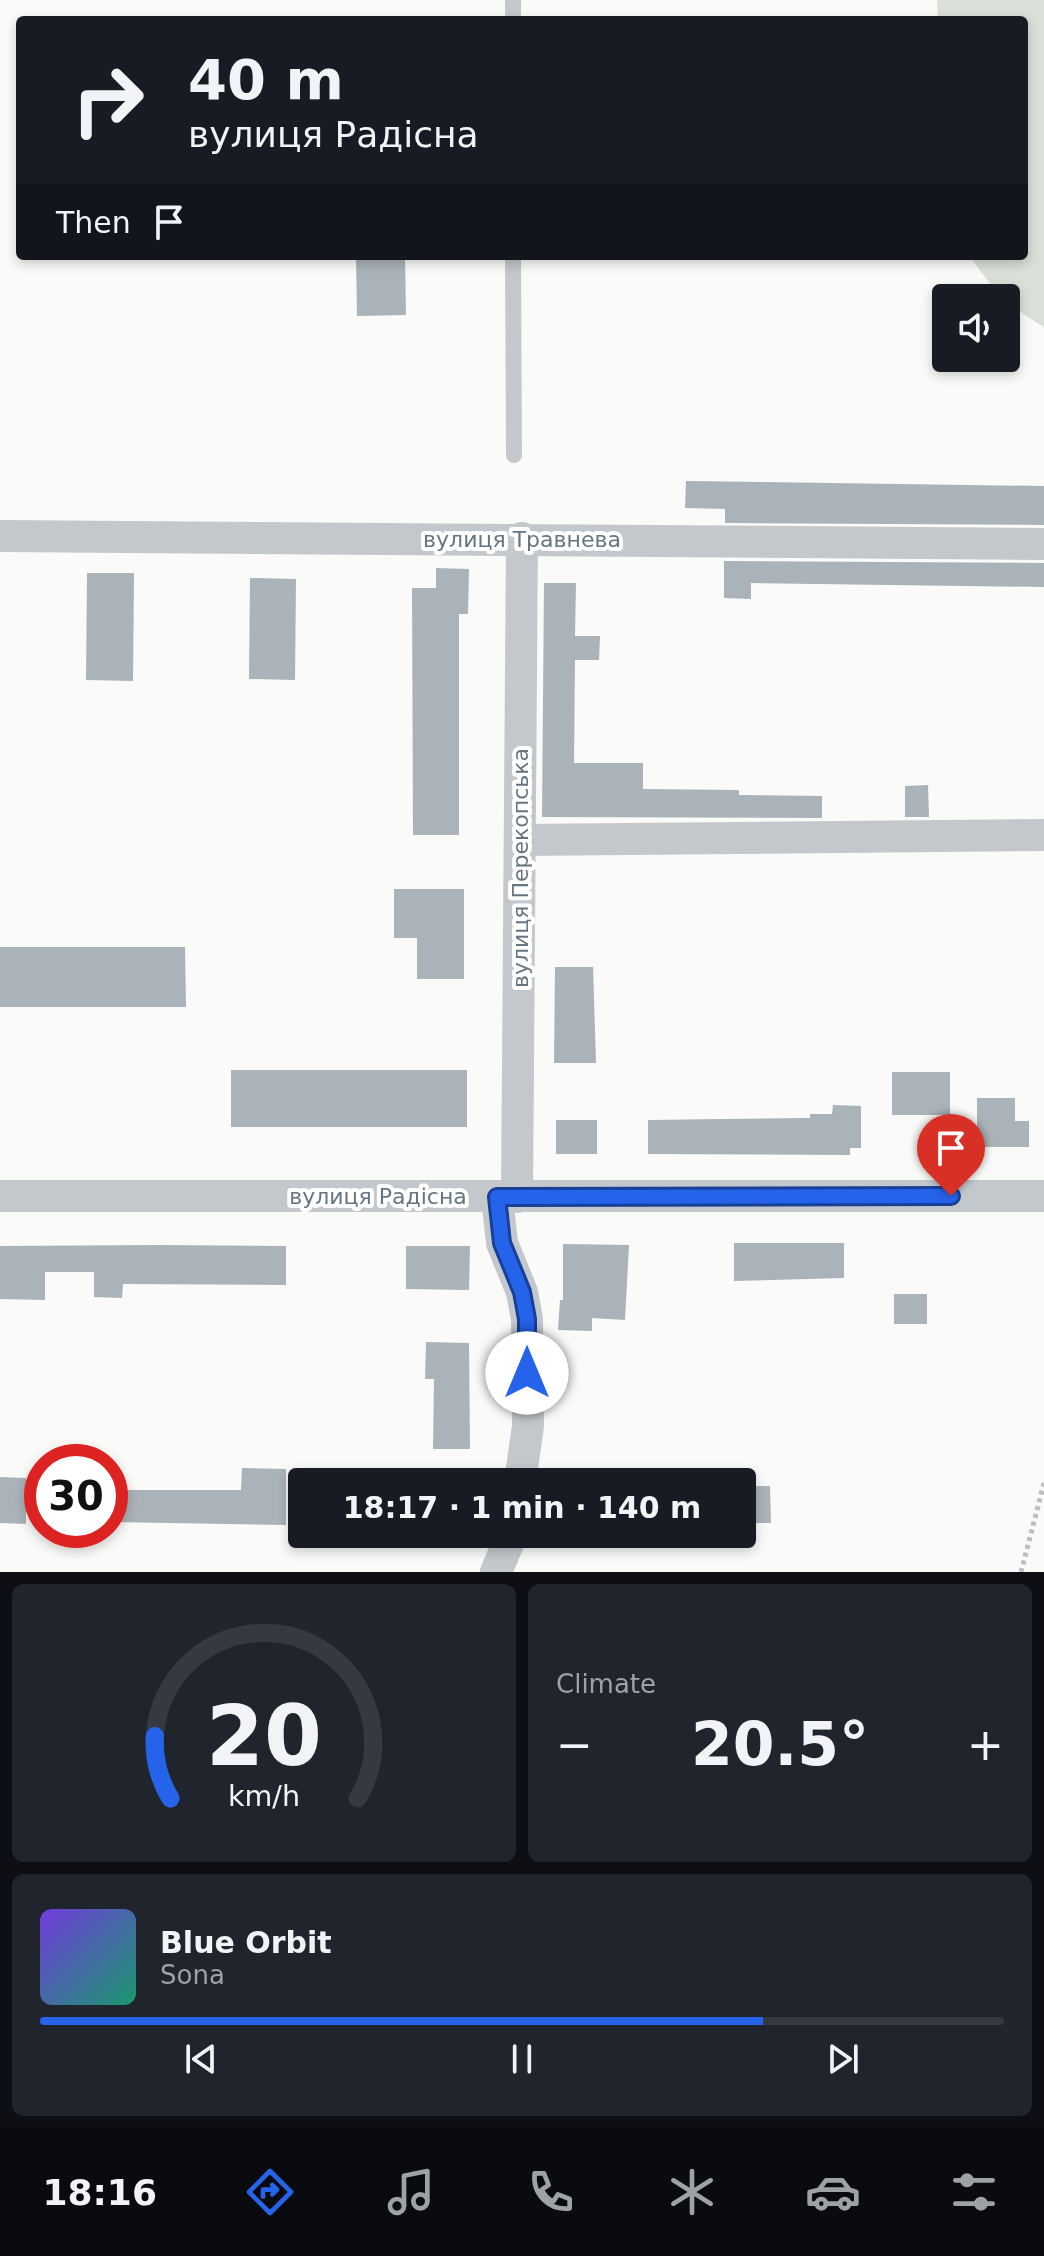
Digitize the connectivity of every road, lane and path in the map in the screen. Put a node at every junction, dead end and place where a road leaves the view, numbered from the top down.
1 (513, 260) edge
2 (514, 455) dead end
3 (0, 536) edge
4 (522, 538) junction
5 (1044, 544) edge
6 (1044, 835) edge
7 (520, 840) junction
8 (0, 1196) edge
9 (1044, 1196) edge
10 (507, 1197) junction
11 (522, 1468) edge
12 (1044, 1483) edge
13 (506, 1548) edge
14 (496, 1572) edge
15 (1021, 1572) edge

1 - 2 lane
3 - 4 street, вулиця Травнева
4 - 5 street, вулиця Травнева
4 - 7 street, вулиця Перекопська
6 - 7 street
7 - 10 street, вулиця Перекопська
8 - 10 street, вулиця Радісна
9 - 10 street, вулиця Радісна
10 - 11 street, вулиця Перекопська
12 - 15 path
13 - 14 street

